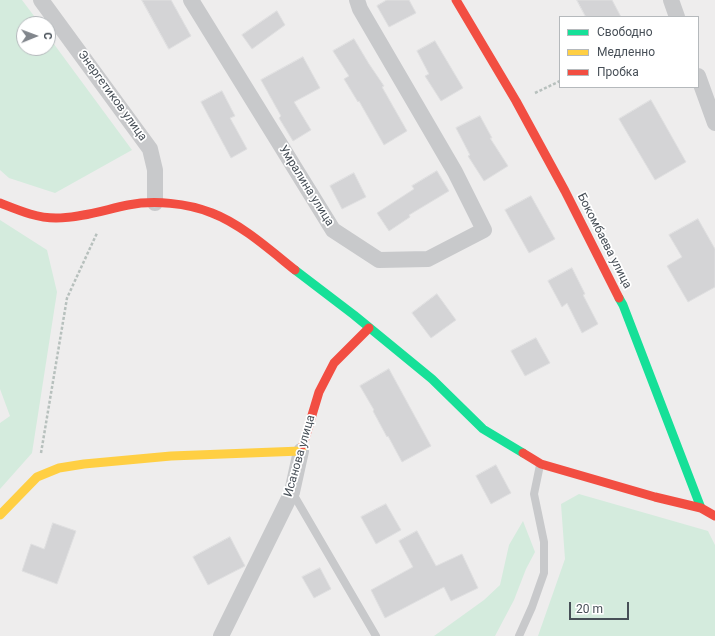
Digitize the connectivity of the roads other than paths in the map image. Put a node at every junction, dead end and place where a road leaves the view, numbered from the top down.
1 (41, 0) edge
2 (191, 0) edge
3 (357, 0) edge
4 (456, 0) edge
5 (671, 0) edge
6 (677, 16) edge
7 (699, 79) edge
8 (715, 123) edge
9 (0, 203) edge
10 (155, 203) junction
11 (369, 328) junction
12 (301, 451) junction
13 (541, 464) junction
14 (292, 492) junction
15 (701, 508) junction
16 (0, 515) edge
17 (715, 516) edge
18 (221, 636) edge
19 (376, 636) edge
20 (519, 636) edge

1 - 10 street, Энергетиков улица
2 - 3 street, Умралина улица
4 - 15 street, Бокомбаева улица
5 - 6 street
7 - 8 street
9 - 10 street
10 - 11 street
11 - 12 street, Исанова улица
11 - 13 street
12 - 14 street, Исанова улица
12 - 16 street
13 - 15 street
13 - 20 lane
14 - 18 street, Исанова улица
14 - 19 lane
15 - 17 street

